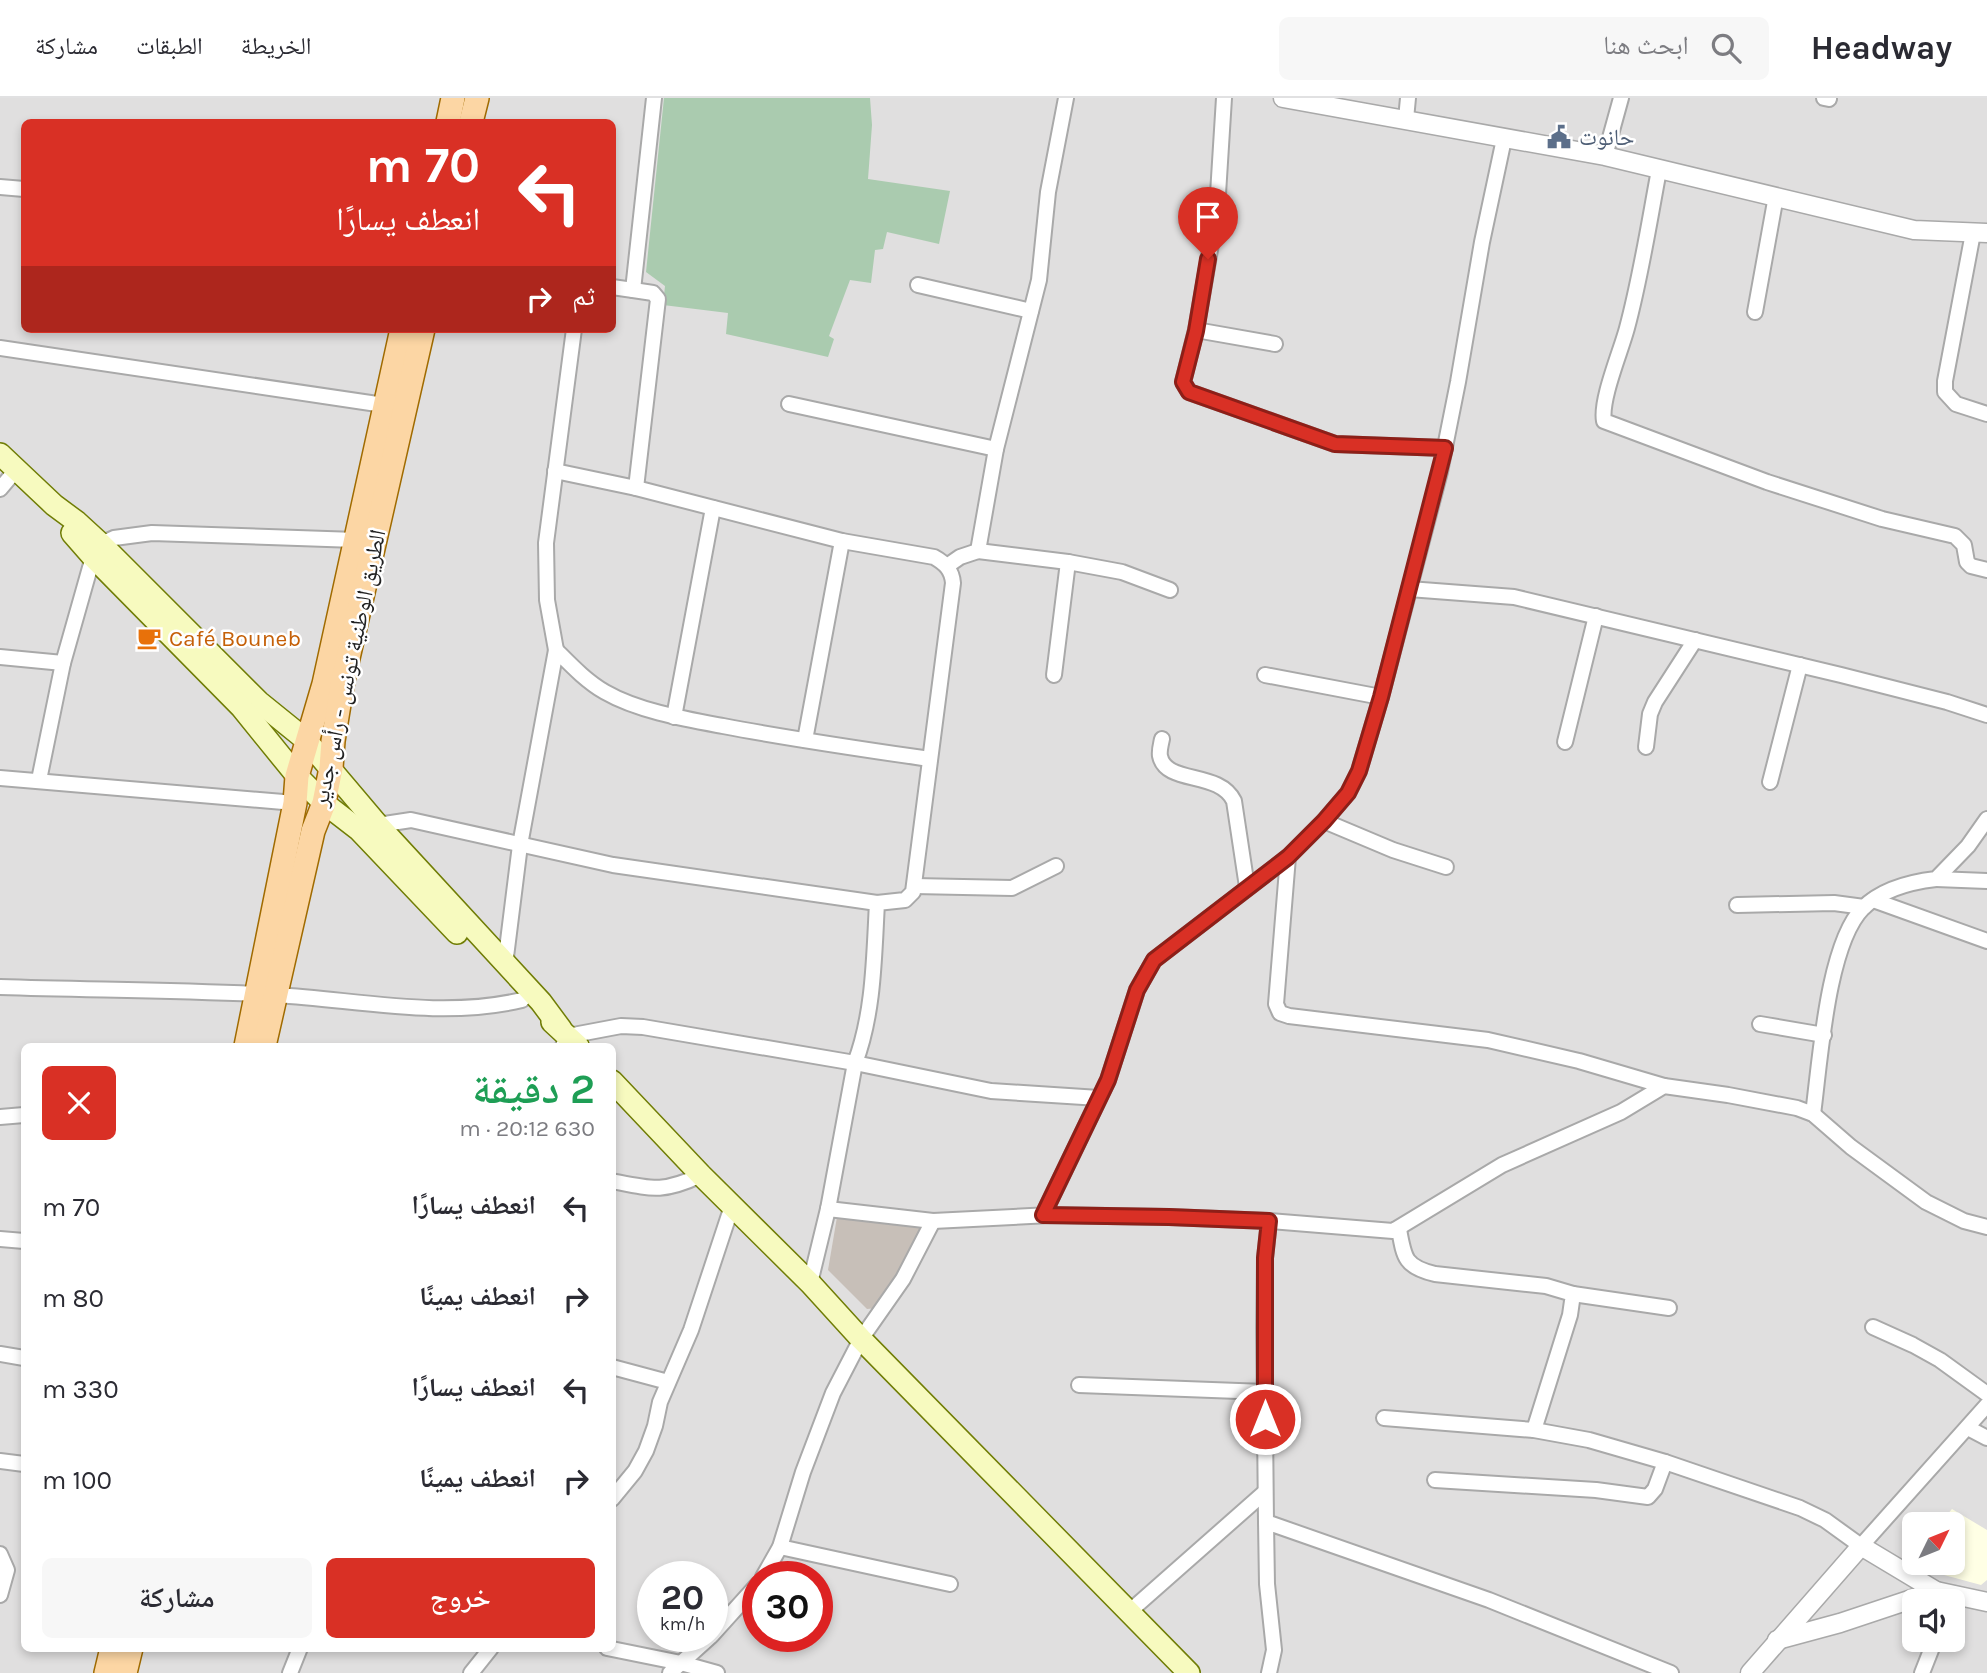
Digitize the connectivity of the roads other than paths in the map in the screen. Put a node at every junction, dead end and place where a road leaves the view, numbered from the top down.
1 (453, 98) edge
2 (477, 98) edge
3 (654, 98) edge
4 (1066, 98) edge
5 (1224, 98) edge
6 (1283, 98) edge
7 (1408, 98) edge
8 (1621, 98) edge
9 (449, 119) edge
10 (472, 119) edge
11 (1406, 119) junction
12 (1504, 139) junction
13 (1605, 156) junction
14 (1659, 170) junction
15 (0, 187) edge
16 (21, 189) edge
17 (1776, 196) junction
18 (1980, 233) edge
19 (918, 285) dead end
20 (616, 288) edge
21 (632, 290) junction
22 (1031, 311) junction
23 (1755, 312) dead end
24 (1196, 331) junction
25 (401, 333) edge
26 (422, 333) edge
27 (573, 333) edge
28 (1275, 344) dead end
29 (0, 348) edge
30 (789, 404) dead end
31 (384, 405) junction
32 (1987, 414) edge
33 (1445, 448) junction
34 (996, 449) junction
35 (0, 454) edge
36 (16, 470) junction
37 (555, 471) junction
38 (636, 488) junction
39 (0, 489) edge
40 (713, 508) junction
41 (356, 540) junction
42 (842, 541) junction
43 (97, 551) junction
44 (978, 551) junction
45 (1068, 562) junction
46 (947, 566) junction
47 (1987, 570) edge
48 (1409, 589) junction
49 (1170, 590) dead end
50 (1596, 616) junction
51 (1695, 640) junction
52 (556, 650) junction
53 (0, 657) edge
54 (62, 663) junction
55 (1800, 664) junction
56 (1054, 675) dead end
57 (1265, 676) dead end
58 (1381, 697) junction
59 (1987, 715) edge
60 (674, 717) junction
61 (1162, 739) dead end
62 (306, 740) junction
63 (805, 740) junction
64 (1565, 742) dead end
65 (1646, 747) dead end
66 (930, 759) junction
67 (331, 768) junction
68 (297, 776) junction
69 (0, 778) edge
70 (39, 780) junction
71 (1770, 782) dead end
72 (295, 803) junction
73 (324, 803) junction
74 (1987, 819) edge
75 (1324, 821) junction
76 (378, 825) junction
77 (520, 845) junction
78 (1288, 857) junction
79 (1056, 866) dead end
80 (1446, 867) dead end
81 (1936, 879) junction
82 (1987, 881) edge
83 (914, 886) junction
84 (1247, 887) junction
85 (877, 903) junction
86 (1868, 904) junction
87 (1737, 905) dead end
88 (1987, 941) edge
89 (505, 965) junction
90 (0, 986) edge
91 (266, 995) junction
92 (522, 1000) junction
93 (1760, 1024) dead end
94 (1824, 1035) junction
95 (568, 1040) edge
96 (247, 1043) edge
97 (264, 1043) edge
98 (855, 1063) junction
99 (616, 1085) edge
100 (1664, 1086) junction
101 (1099, 1098) junction
102 (1813, 1114) junction
103 (21, 1115) edge
104 (0, 1116) edge
105 (701, 1175) junction
106 (616, 1182) edge
107 (732, 1206) junction
108 (828, 1209) junction
109 (1043, 1215) junction
110 (933, 1221) junction
111 (1269, 1221) junction
112 (1987, 1227) edge
113 (1399, 1229) junction
114 (0, 1239) edge
115 (21, 1241) edge
116 (810, 1283) junction
117 (1573, 1294) junction
118 (1668, 1308) dead end
119 (1873, 1327) dead end
120 (861, 1339) junction
121 (0, 1354) edge
122 (21, 1358) edge
123 (616, 1368) edge
124 (668, 1382) junction
125 (1079, 1385) dead end
126 (1265, 1392) junction
127 (1987, 1394) edge
128 (1987, 1405) edge
129 (1384, 1418) dead end
130 (1968, 1427) junction
131 (1534, 1430) junction
132 (1987, 1438) edge
133 (0, 1461) edge
134 (1665, 1462) junction
135 (21, 1464) edge
136 (1435, 1480) dead end
137 (1265, 1492) junction
138 (616, 1494) edge
139 (1266, 1522) junction
140 (1861, 1546) junction
141 (780, 1547) junction
142 (0, 1554) edge
143 (772, 1561) edge
144 (950, 1584) dead end
145 (1934, 1589) edge
146 (0, 1595) edge
147 (1965, 1599) edge
148 (742, 1602) edge
149 (1987, 1602) edge
150 (1902, 1607) edge
151 (1129, 1612) junction
152 (728, 1618) edge
153 (1777, 1640) junction
154 (616, 1651) edge
155 (111, 1652) edge
156 (130, 1652) edge
157 (298, 1652) edge
158 (488, 1652) edge
159 (694, 1652) edge
160 (1930, 1652) edge
161 (676, 1668) edge
162 (106, 1673) edge
163 (125, 1673) edge
164 (290, 1673) edge
165 (471, 1673) edge
166 (717, 1673) edge
167 (1189, 1673) edge
168 (1269, 1673) edge
169 (1671, 1673) edge
170 (1749, 1673) edge
171 (1922, 1673) edge

1 - 9 main road
2 - 10 main road
3 - 21 street
4 - 22 street
5 - 24 street
6 - 11 street
7 - 11 street
8 - 13 street
11 - 12 street
12 - 13 street
12 - 33 street
13 - 14 street
14 - 17 street
14 - 47 street
15 - 16 street
17 - 18 street
17 - 23 street
18 - 32 street
19 - 22 street
20 - 21 street
21 - 38 street
22 - 34 street
24 - 28 street
24 - 33 street
25 - 31 main road, الطريق الوطنية تونس - رأس جدير
26 - 67 main road, الطريق الوطنية تونس - رأس جدير
27 - 37 street
29 - 31 street
30 - 34 street
31 - 41 main road, الطريق الوطنية تونس - رأس جدير
33 - 48 street
34 - 44 street
35 - 36 main road
36 - 39 street
36 - 43 main road
37 - 38 street
37 - 52 street
38 - 40 street
40 - 42 street
40 - 60 street
41 - 43 street
41 - 62 main road, الطريق الوطنية تونس - رأس جدير
42 - 46 street
42 - 63 street
43 - 54 street
43 - 62 main road
43 - 68 main road
44 - 45 street
44 - 46 street
45 - 49 street
45 - 56 street
46 - 66 street
48 - 50 street
48 - 58 street
50 - 51 street
50 - 64 street
51 - 55 street
51 - 65 street
52 - 60 street
52 - 77 street
53 - 54 street
54 - 70 street
55 - 59 street
55 - 71 street
57 - 58 street
58 - 75 street
60 - 63 street
61 - 84 street
62 - 67 main road
62 - 68 main road, الطريق الوطنية تونس - رأس جدير
63 - 66 street
66 - 83 street
67 - 73 main road, الطريق الوطنية تونس - رأس جدير
67 - 76 main road
68 - 72 main road, الطريق الوطنية تونس - رأس جدير
68 - 73 main road
69 - 70 street
70 - 72 street
72 - 91 main road, الطريق الوطنية تونس - رأس جدير
73 - 91 main road, الطريق الوطنية تونس - رأس جدير
73 - 92 main road
74 - 81 street
75 - 78 street
75 - 80 street
76 - 77 street
76 - 89 main road
77 - 85 street
77 - 89 street
78 - 84 street
78 - 100 street
79 - 83 street
81 - 82 street
81 - 86 street
83 - 85 street
84 - 101 street
85 - 98 street
86 - 87 street
86 - 88 street
86 - 94 street
89 - 95 main road
90 - 91 street
91 - 92 street
91 - 96 main road, الطريق الوطنية تونس - رأس جدير
91 - 97 main road, الطريق الوطنية تونس - رأس جدير
92 - 95 main road
93 - 94 street
94 - 102 street
95 - 98 street
98 - 101 street
98 - 108 street
99 - 105 main road
100 - 102 street
100 - 113 street
101 - 109 street
102 - 112 street
103 - 104 street
105 - 106 street
105 - 107 main road
107 - 116 main road
107 - 124 street
108 - 110 street
108 - 116 street
109 - 110 street
109 - 111 street
110 - 120 street
111 - 113 street
111 - 126 street
113 - 117 street
114 - 115 street
116 - 120 main road
117 - 118 street
117 - 131 street
119 - 127 street
120 - 141 street
120 - 151 main road
121 - 122 street
123 - 124 street
124 - 138 street
125 - 126 street
126 - 137 street
128 - 130 street
129 - 131 street
130 - 132 street
130 - 140 street
131 - 134 street
133 - 135 street
134 - 136 street
134 - 140 street
137 - 139 street
137 - 151 street
139 - 168 street
139 - 169 street
140 - 145 street
140 - 153 street
141 - 143 street
141 - 144 street
142 - 146 street
147 - 149 street
148 - 152 street
150 - 153 street
151 - 167 main road
153 - 170 street
154 - 161 street
155 - 162 main road
156 - 163 main road
157 - 164 street
158 - 165 street
159 - 161 street
160 - 171 street
161 - 166 street

